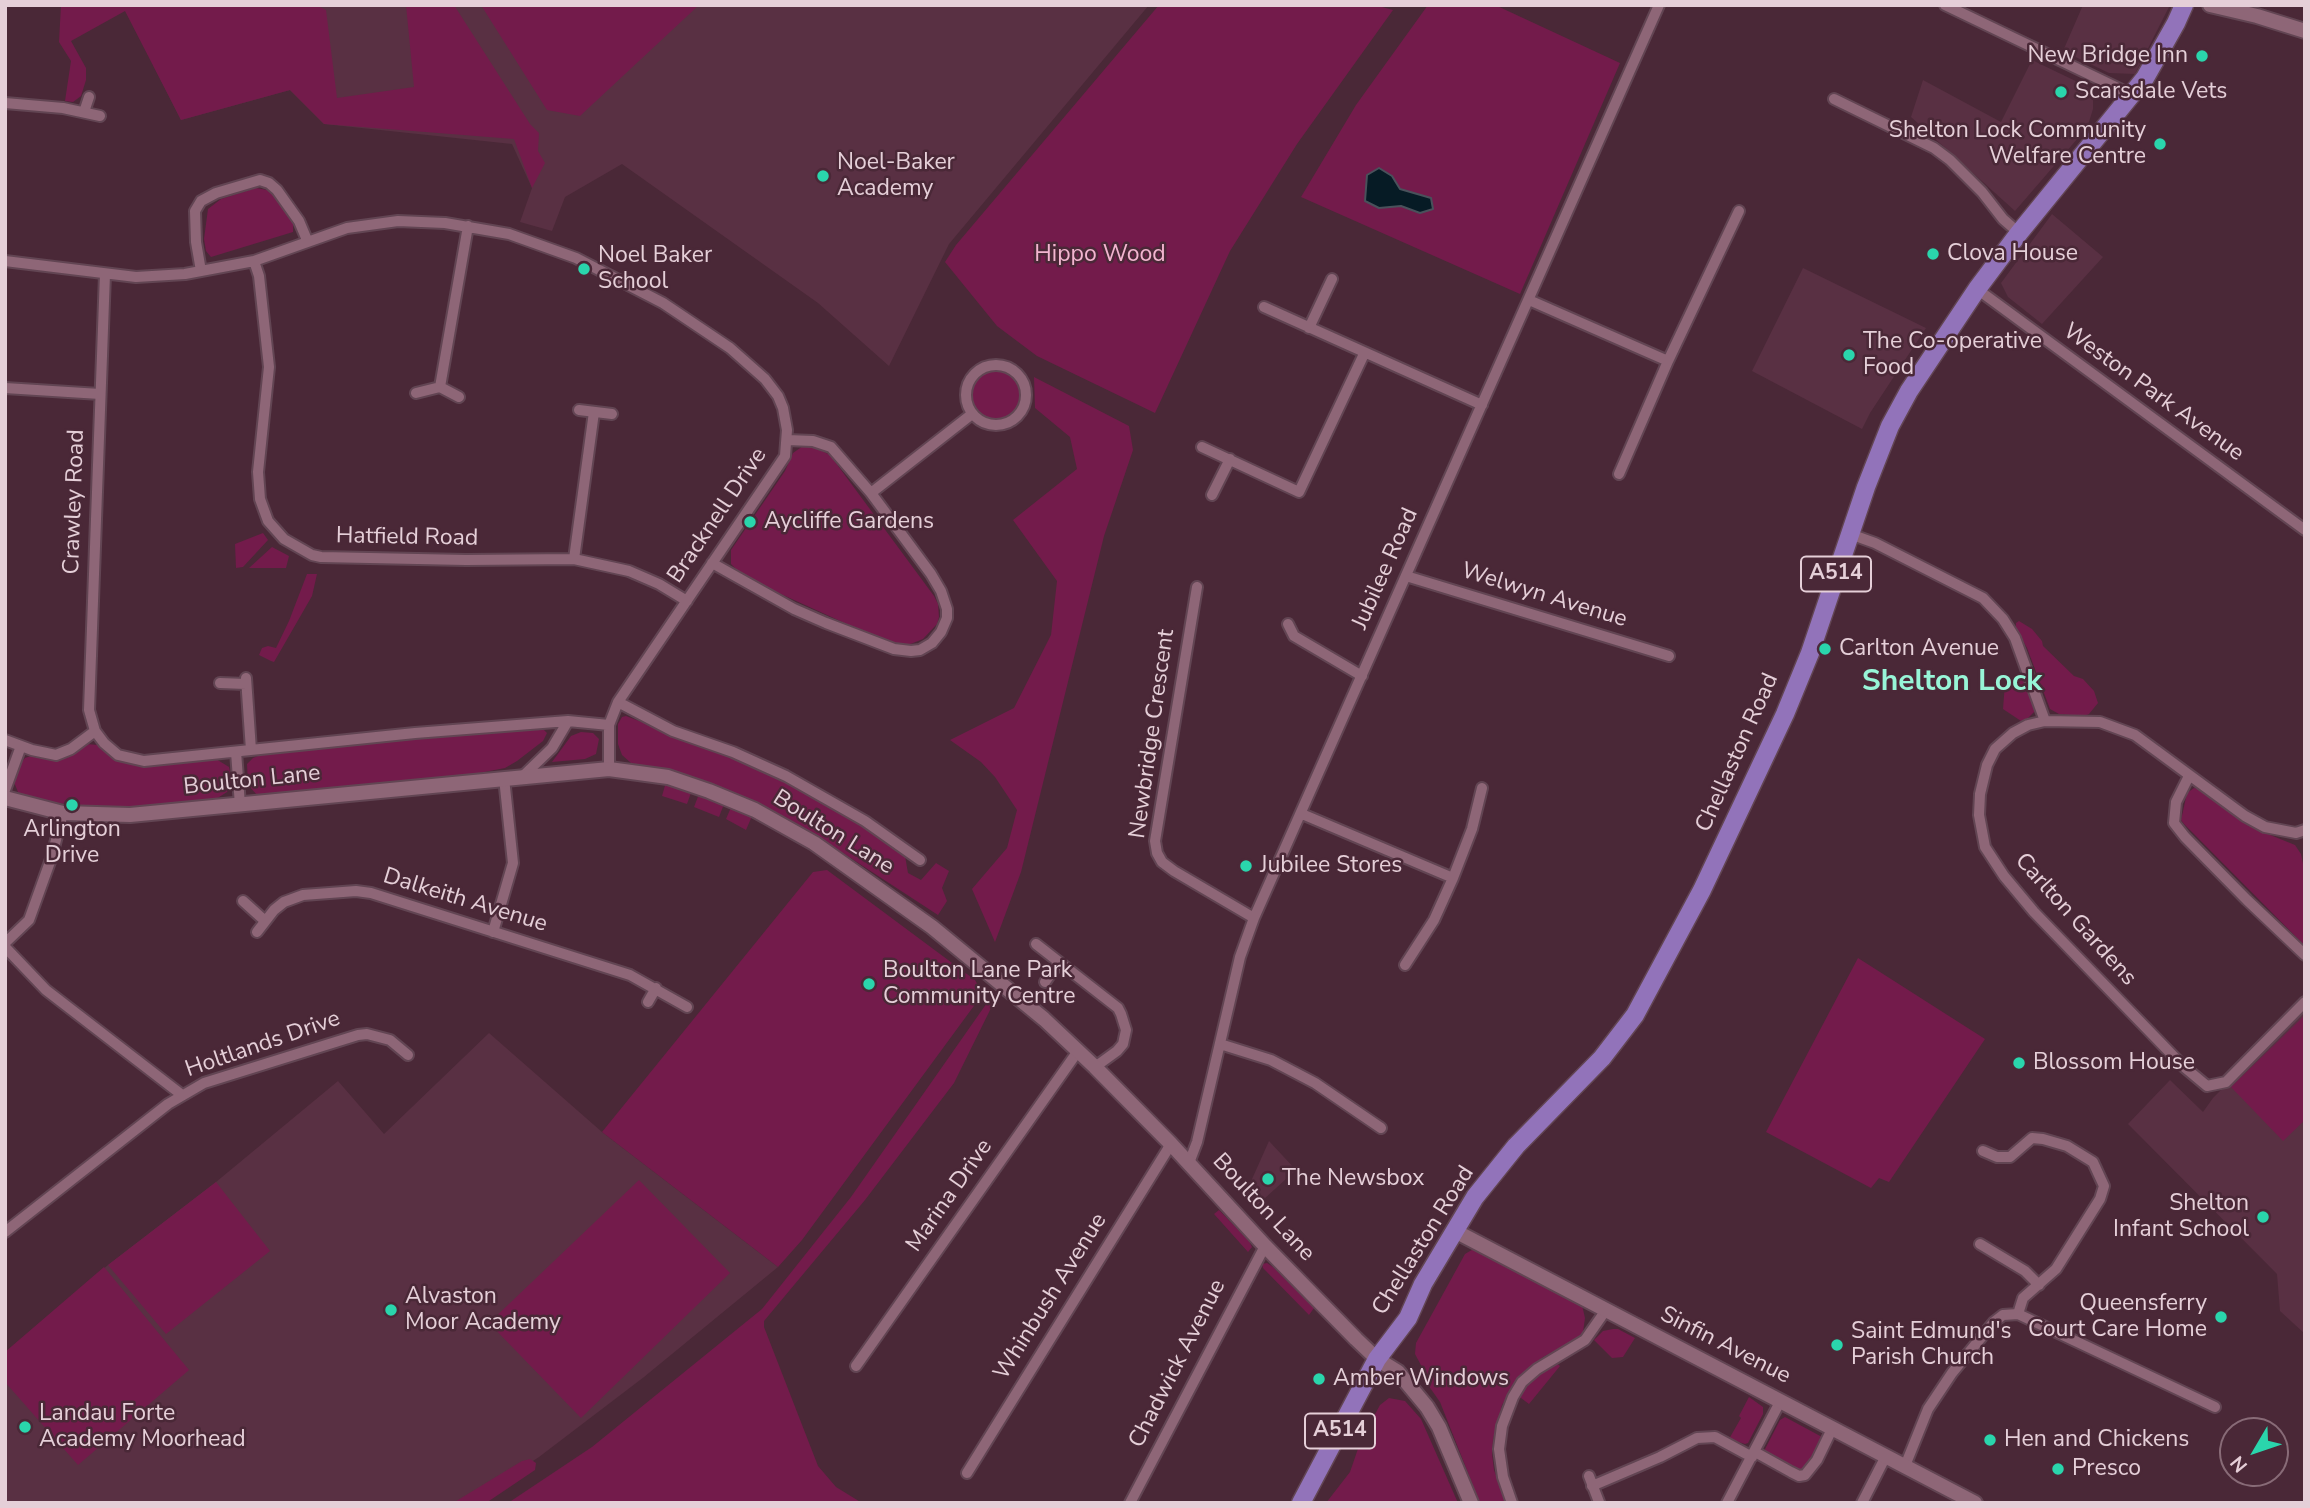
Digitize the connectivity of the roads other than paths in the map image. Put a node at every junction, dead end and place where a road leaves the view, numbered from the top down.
1 (1659, 5) edge
2 (1945, 5) edge
3 (2184, 5) edge
4 (2210, 5) edge
5 (2305, 30) edge
6 (2130, 96) junction
7 (89, 97) dead end
8 (1834, 99) dead end
9 (5, 103) edge
10 (84, 112) junction
11 (100, 117) dead end
12 (1739, 211) dead end
13 (468, 226) junction
14 (2020, 233) junction
15 (307, 240) junction
16 (5, 261) edge
17 (254, 261) junction
18 (201, 271) junction
19 (105, 274) junction
20 (1332, 279) dead end
21 (1977, 289) junction
22 (1529, 300) junction
23 (1264, 307) dead end
24 (1309, 328) junction
25 (1364, 354) junction
26 (1668, 361) junction
27 (440, 387) junction
28 (5, 388) edge
29 (416, 393) dead end
30 (100, 394) junction
31 (458, 397) dead end
32 (1482, 405) junction
33 (579, 410) dead end
34 (594, 412) junction
35 (612, 414) dead end
36 (972, 414) junction
37 (787, 440) junction
38 (1202, 447) dead end
39 (1230, 459) junction
40 (1619, 474) dead end
41 (871, 492) junction
42 (1212, 495) dead end
43 (2305, 530) edge
44 (1850, 534) junction
45 (574, 559) junction
46 (712, 563) junction
47 (1406, 576) junction
48 (1197, 587) dead end
49 (687, 601) junction
50 (1288, 624) dead end
51 (1669, 656) dead end
52 (1362, 676) junction
53 (220, 682) dead end
54 (618, 702) junction
55 (568, 721) junction
56 (2045, 721) junction
57 (609, 725) junction
58 (94, 730) junction
59 (5, 740) edge
60 (21, 746) junction
61 (251, 750) junction
62 (236, 752) junction
63 (609, 769) junction
64 (523, 776) junction
65 (2189, 776) junction
66 (504, 778) junction
67 (1482, 788) dead end
68 (5, 790) edge
69 (5, 798) edge
70 (240, 805) junction
71 (63, 813) junction
72 (1302, 814) junction
73 (2305, 830) edge
74 (920, 860) dead end
75 (1453, 878) junction
76 (243, 901) dead end
77 (1254, 918) junction
78 (264, 920) junction
79 (257, 932) dead end
80 (492, 932) junction
81 (1036, 944) dead end
82 (5, 945) edge
83 (2305, 955) edge
84 (1059, 962) junction
85 (1405, 964) dead end
86 (1045, 982) dead end
87 (656, 988) junction
88 (648, 1002) dead end
89 (2305, 1002) edge
90 (687, 1007) dead end
91 (1220, 1044) junction
92 (1078, 1051) junction
93 (408, 1055) dead end
94 (1095, 1068) junction
95 (181, 1095) junction
96 (1381, 1128) dead end
97 (1171, 1144) junction
98 (1983, 1151) dead end
99 (1189, 1163) junction
100 (1455, 1231) junction
101 (5, 1232) edge
102 (1980, 1244) dead end
103 (1265, 1246) junction
104 (2039, 1285) junction
105 (1606, 1310) junction
106 (2018, 1314) junction
107 (1377, 1359) junction
108 (856, 1366) dead end
109 (1781, 1400) junction
110 (2215, 1407) dead end
111 (1833, 1427) junction
112 (1754, 1455) junction
113 (1886, 1456) junction
114 (1905, 1466) junction
115 (967, 1473) dead end
116 (1599, 1502) edge
117 (1130, 1503) edge
118 (1301, 1503) edge
119 (1471, 1503) edge
120 (1512, 1503) edge
121 (1727, 1503) edge
122 (1862, 1503) edge
123 (1975, 1503) edge

1 - 22 street, Jubilee Road
2 - 6 street
3 - 6 main road, Chellaston Road / A514
4 - 5 street
6 - 14 main road, Chellaston Road / A514
7 - 10 street
8 - 14 street
9 - 10 street
10 - 11 street
12 - 26 street
13 - 15 street, Bracknell Drive
13 - 27 street
13 - 37 street, Bracknell Drive
14 - 21 main road, Chellaston Road / A514
15 - 17 street, Bracknell Drive
15 - 18 street
16 - 19 street, Bracknell Drive
17 - 18 street, Bracknell Drive
17 - 45 street, Hatfield Road
18 - 19 street, Bracknell Drive
19 - 30 street, Crawley Road
20 - 24 street
21 - 43 street, Weston Park Avenue
21 - 44 main road, Chellaston Road / A514
22 - 26 street
22 - 32 street, Jubilee Road
23 - 24 street
24 - 25 street
25 - 32 street
25 - 39 street
26 - 40 street
27 - 29 street
27 - 31 street
28 - 30 street
30 - 58 street, Crawley Road
32 - 47 street, Jubilee Road
33 - 34 street
34 - 35 street
34 - 45 street
36 - 36 street
36 - 41 street
37 - 41 street
37 - 46 street, Bracknell Drive
38 - 39 street
39 - 42 street
41 - 46 street
44 - 56 street
44 - 100 main road, Chellaston Road / A514
45 - 49 street, Hatfield Road
46 - 49 street, Bracknell Drive
47 - 51 street, Welwyn Avenue
47 - 52 street, Jubilee Road
48 - 77 street, Newbridge Crescent
49 - 54 street, Bracknell Drive
50 - 52 street
52 - 72 street, Jubilee Road
53 - 61 street
54 - 57 street, Bracknell Drive
54 - 74 street, Boulton Lane
55 - 57 street, Boulton Lane
55 - 61 street, Boulton Lane
55 - 64 street
56 - 65 street
56 - 89 street, Carlton Gardens
57 - 63 street
58 - 60 street
58 - 62 street, Boulton Lane
59 - 60 street
60 - 68 street
61 - 62 street, Boulton Lane
62 - 70 street
63 - 64 street, Boulton Lane
63 - 92 street, Boulton Lane
64 - 66 street, Boulton Lane
65 - 73 street
65 - 83 street
66 - 70 street, Boulton Lane
66 - 80 street
67 - 75 street
69 - 71 street, Boulton Lane
70 - 71 street, Boulton Lane
71 - 82 street
72 - 75 street
72 - 77 street, Jubilee Road
75 - 85 street
76 - 78 street
77 - 91 street, Jubilee Road
78 - 79 street, Dalkeith Avenue
78 - 80 street, Dalkeith Avenue
80 - 87 street, Dalkeith Avenue
81 - 84 street
82 - 95 street
84 - 86 street
84 - 94 street
87 - 88 street
87 - 90 street, Dalkeith Avenue
91 - 96 street
91 - 99 street, Jubilee Road
92 - 94 street, Boulton Lane
92 - 108 street, Marina Drive
93 - 95 street, Holtlands Drive
94 - 97 street, Boulton Lane
95 - 101 street, Holtlands Drive
97 - 99 street, Boulton Lane
97 - 115 street, Whinbush Avenue
98 - 104 street
99 - 103 street, Boulton Lane
100 - 105 street, Sinfin Avenue
100 - 107 main road, Chellaston Road / A514
102 - 104 street
103 - 107 street, Boulton Lane
103 - 117 street, Chadwick Avenue
104 - 106 street
105 - 109 street, Sinfin Avenue
105 - 120 street
106 - 110 street
106 - 114 street
107 - 118 main road, Chellaston Road / A514
107 - 119 street, Boulton Lane
109 - 111 street, Sinfin Avenue
109 - 112 street
111 - 112 street
111 - 113 street, Sinfin Avenue
112 - 116 street
112 - 121 street
113 - 114 street, Sinfin Avenue
113 - 122 street
114 - 123 street, Sinfin Avenue

